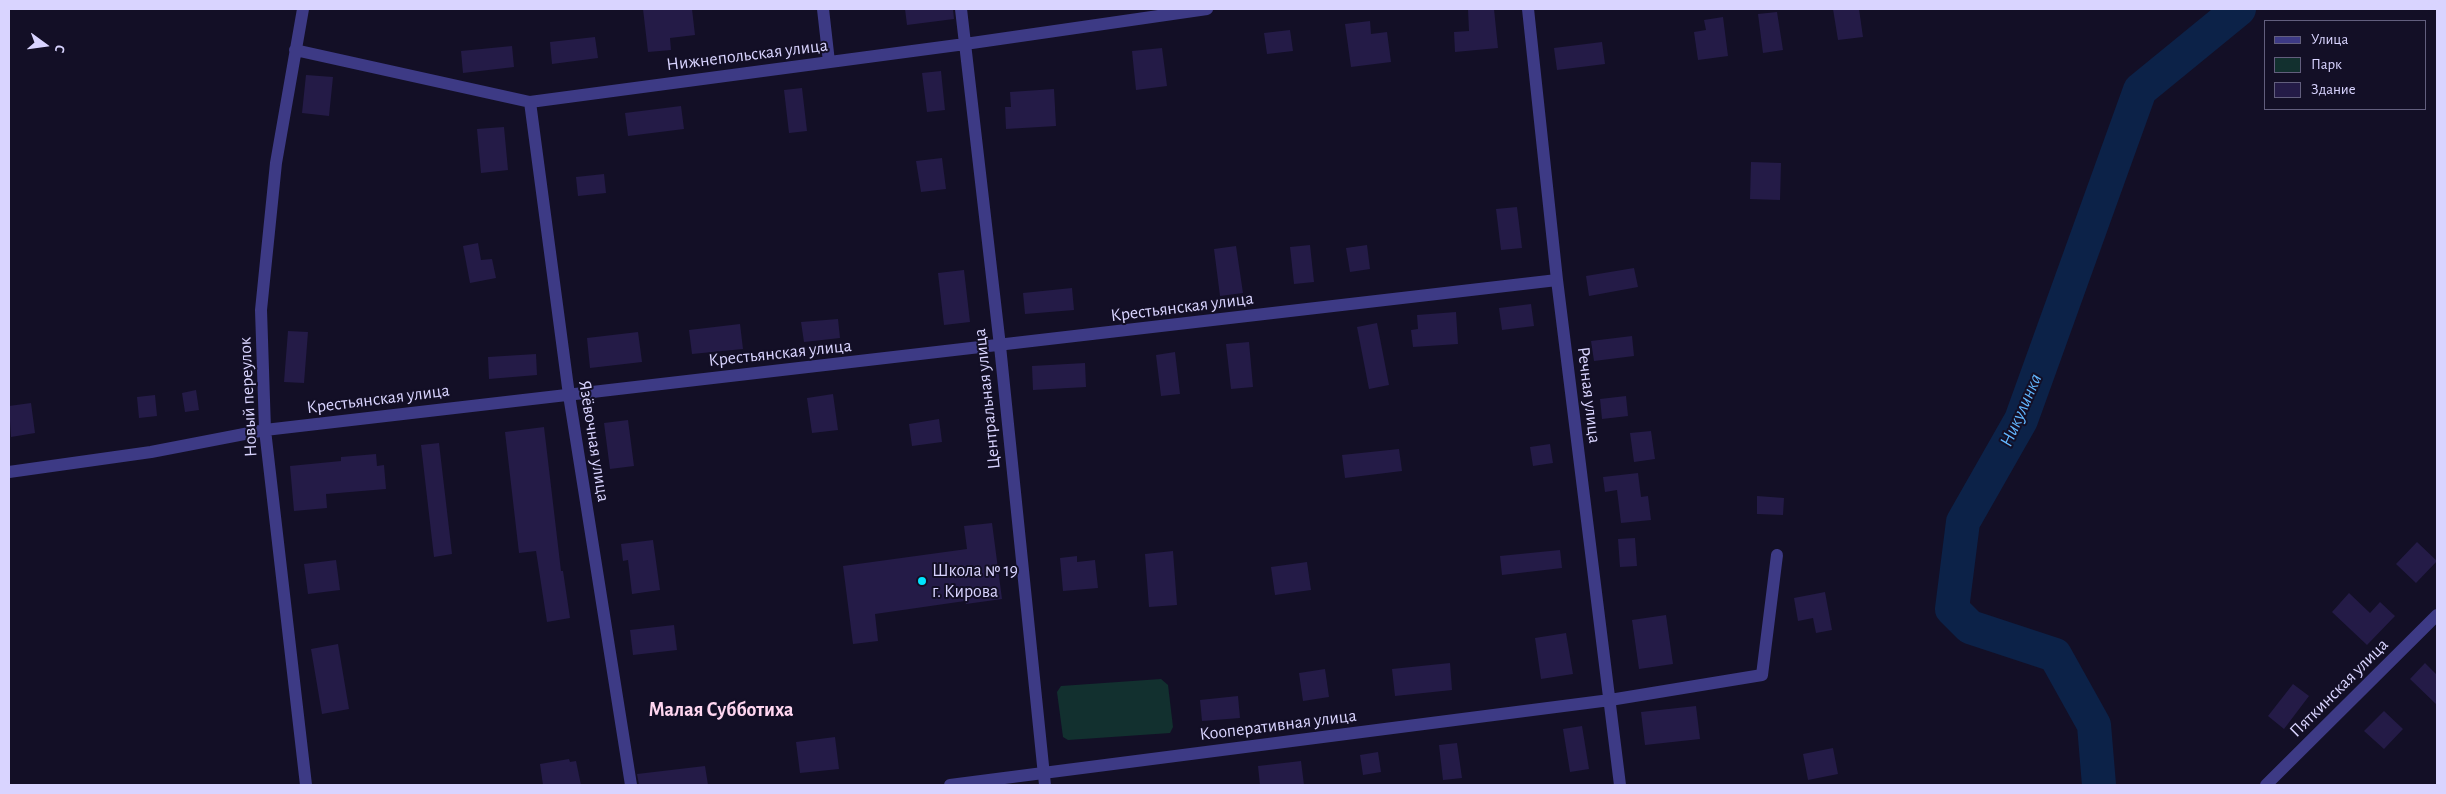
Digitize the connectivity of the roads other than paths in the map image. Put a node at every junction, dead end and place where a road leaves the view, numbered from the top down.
1 (303, 9) edge
2 (823, 9) edge
3 (960, 9) edge
4 (1207, 9) edge
5 (1528, 9) edge
6 (965, 44) junction
7 (295, 50) junction
8 (829, 62) junction
9 (530, 102) junction
10 (1557, 280) junction
11 (1000, 346) junction
12 (569, 395) junction
13 (265, 430) junction
14 (9, 472) edge
15 (1777, 555) dead end
16 (2437, 615) edge
17 (1610, 700) junction
18 (1043, 772) junction
19 (306, 785) edge
20 (631, 785) edge
21 (950, 785) edge
22 (1045, 785) edge
23 (1620, 785) edge
24 (2266, 785) edge

1 - 7 street, Новый переулок
2 - 8 street
3 - 6 street, Центральная улица
4 - 6 street, Нижнепольская улица
5 - 10 street, Речная улица
6 - 8 street, Нижнепольская улица
6 - 11 street, Центральная улица
7 - 9 street, Нижнепольская улица
7 - 13 street, Новый переулок
8 - 9 street, Нижнепольская улица
9 - 12 street, Язёвочная улица
10 - 11 street, Крестьянская улица
10 - 17 street, Речная улица
11 - 12 street, Крестьянская улица
11 - 18 street, Центральная улица
12 - 13 street, Крестьянская улица
12 - 20 street, Язёвочная улица
13 - 14 street, Крестьянская улица
13 - 19 street, Новый переулок
15 - 17 street, Кооперативная улица
16 - 24 street, Пяткинская улица
17 - 18 street, Кооперативная улица
17 - 23 street, Речная улица
18 - 21 street, Кооперативная улица
18 - 22 street, Центральная улица

